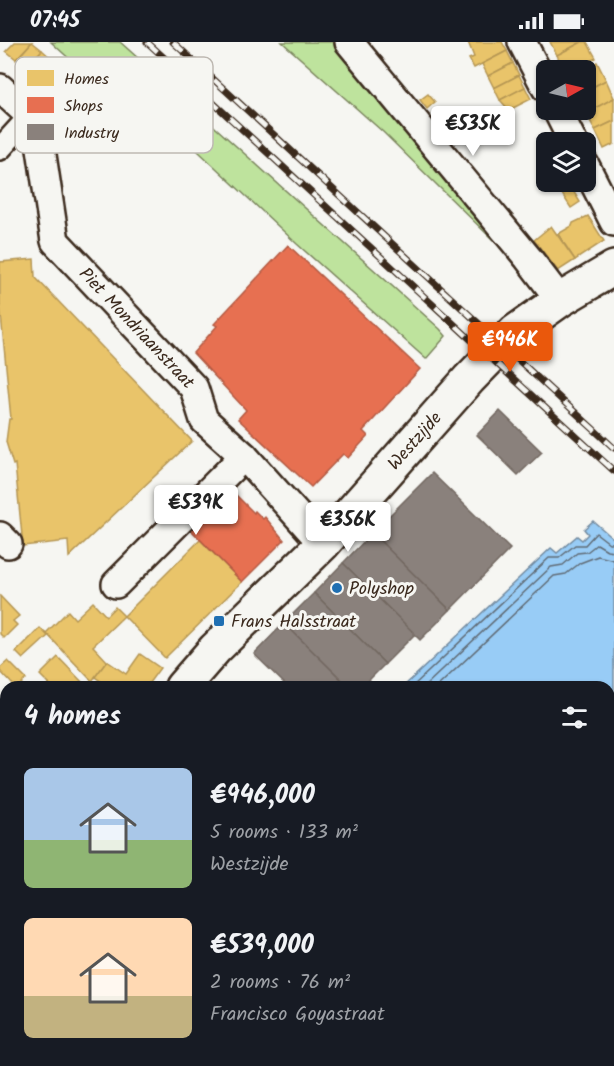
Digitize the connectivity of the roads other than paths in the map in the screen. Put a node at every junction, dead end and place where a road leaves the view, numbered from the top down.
1 (349, 42) edge
2 (522, 42) edge
3 (536, 69) edge
4 (0, 88) edge
5 (15, 102) edge
6 (15, 132) edge
7 (0, 149) edge
8 (42, 153) edge
9 (596, 187) edge
10 (614, 222) edge
11 (614, 268) edge
12 (560, 300) junction
13 (244, 456) junction
14 (323, 543) junction
15 (116, 584) dead end
16 (187, 681) edge

1 - 12 street
2 - 3 street
4 - 5 street, Piet Mondriaanstraat
6 - 7 street
8 - 13 street, Piet Mondriaanstraat
9 - 10 street
11 - 12 street, Westzijde
12 - 14 street, Westzijde
13 - 14 street, Piet Mondriaanstraat
13 - 15 street
14 - 16 street, Westzijde

